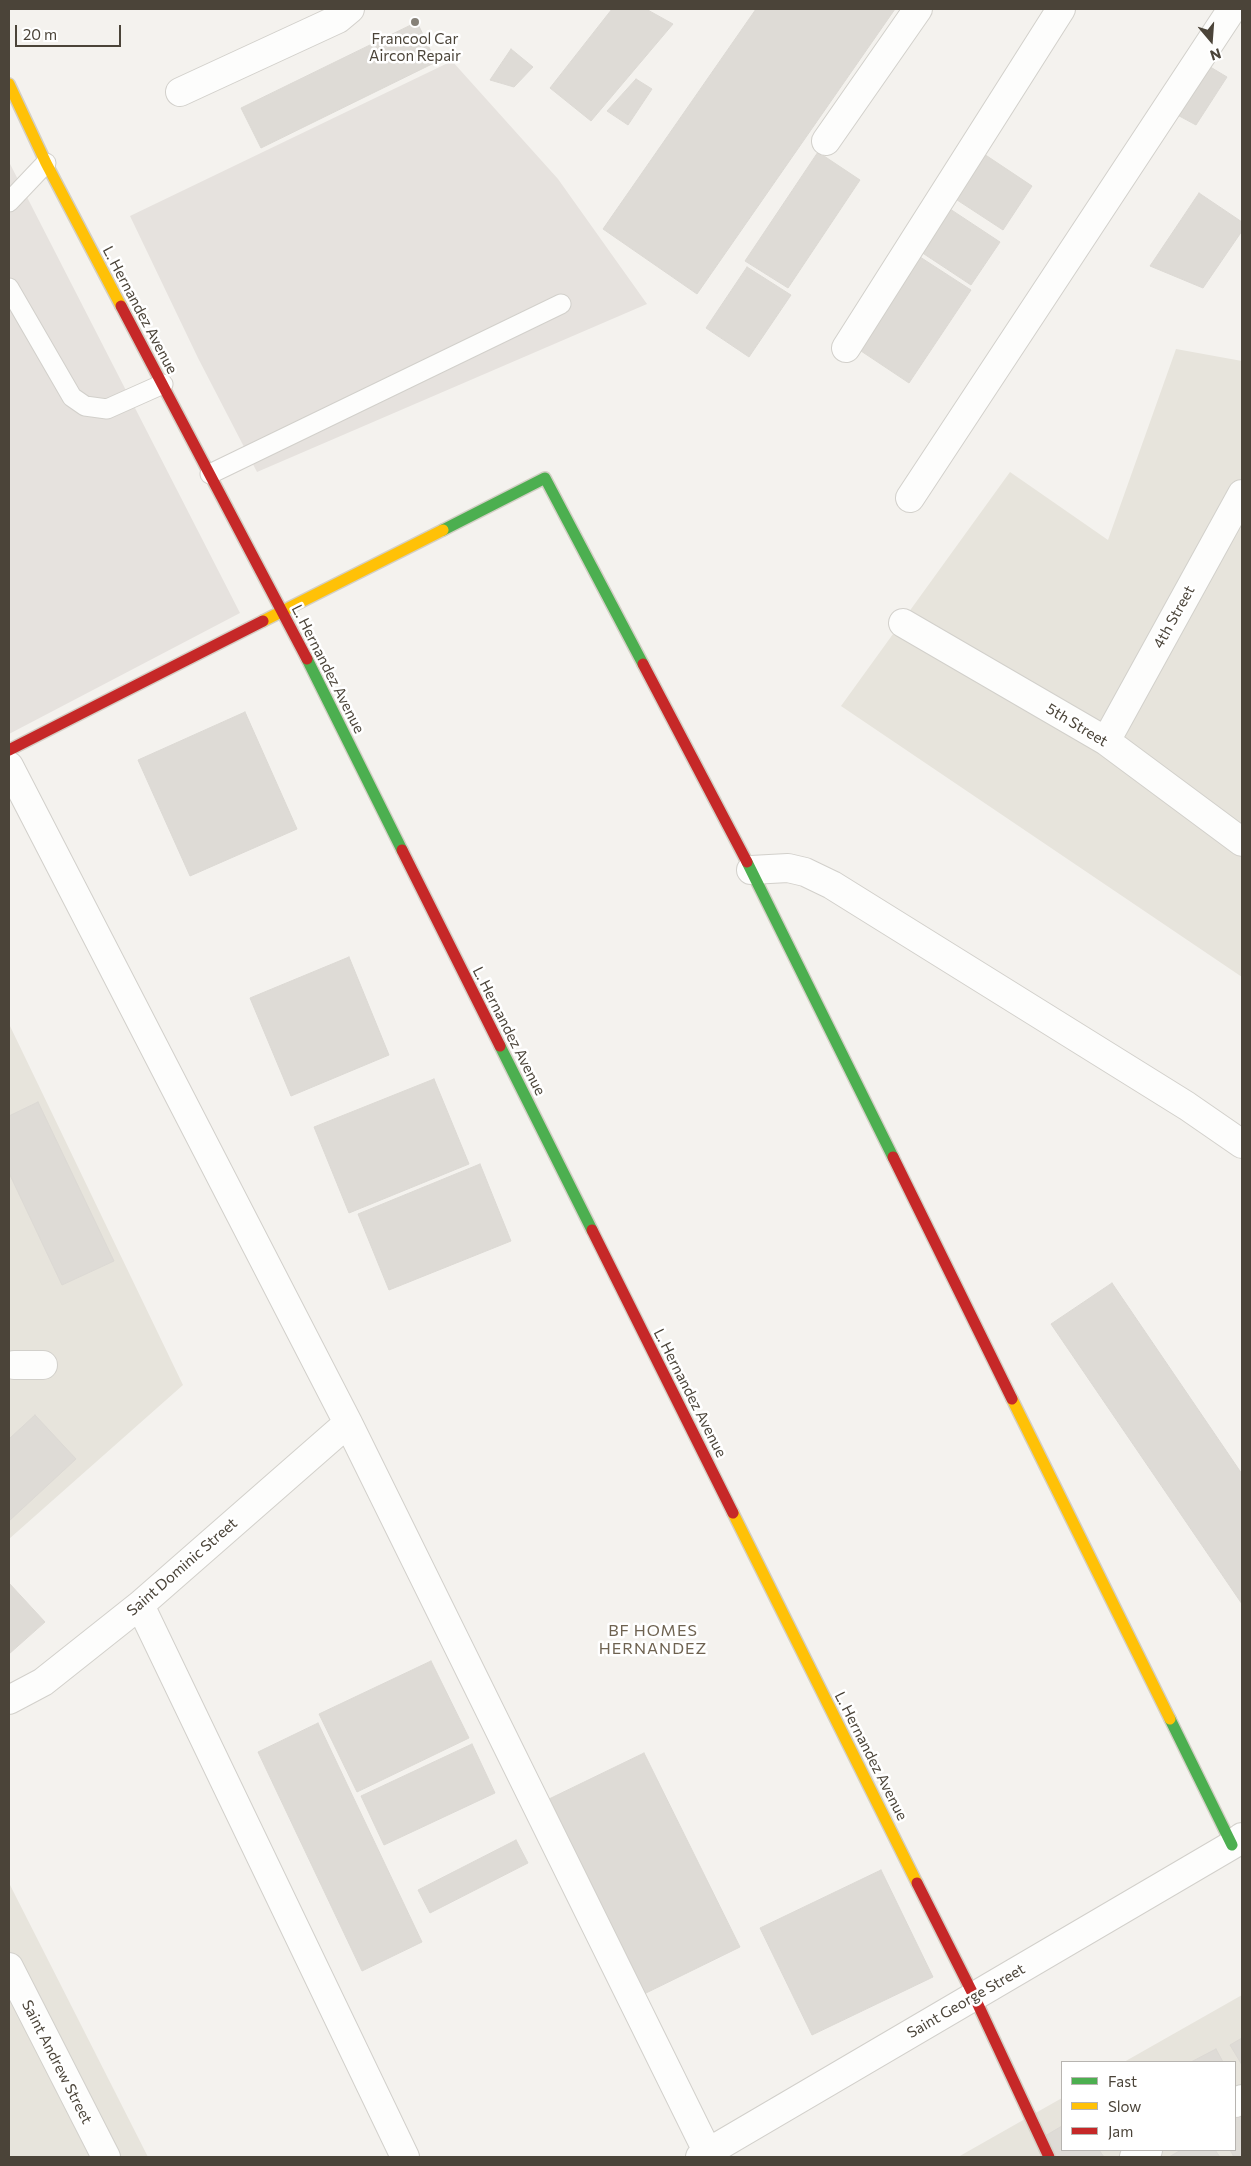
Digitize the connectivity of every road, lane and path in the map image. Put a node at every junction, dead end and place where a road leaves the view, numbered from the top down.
1 (350, 9) edge
2 (918, 9) edge
3 (1062, 9) edge
4 (1232, 9) edge
5 (9, 84) edge
6 (180, 92) dead end
7 (826, 141) dead end
8 (46, 164) junction
9 (9, 202) edge
10 (9, 288) edge
11 (561, 304) dead end
12 (846, 348) dead end
13 (162, 384) junction
14 (210, 474) junction
15 (1242, 494) edge
16 (910, 498) dead end
17 (283, 612) junction
18 (903, 622) dead end
19 (1106, 741) junction
20 (9, 750) edge
21 (9, 766) edge
22 (1242, 842) edge
23 (751, 870) junction
24 (1242, 1144) edge
25 (11, 1363) edge
26 (43, 1365) dead end
27 (348, 1423) junction
28 (140, 1605) junction
29 (9, 1700) edge
30 (1237, 1841) edge
31 (9, 1967) edge
32 (974, 1996) junction
33 (1146, 2151) edge
34 (704, 2155) edge
35 (106, 2157) edge
36 (405, 2157) edge
37 (1049, 2157) edge
38 (1134, 2157) edge

1 - 6 street
2 - 7 street
3 - 12 street
4 - 16 street
5 - 8 street, L. Hernandez Avenue
8 - 9 lane
8 - 13 street, L. Hernandez Avenue
10 - 13 lane
11 - 14 lane
13 - 14 street, L. Hernandez Avenue
14 - 17 street, L. Hernandez Avenue
15 - 19 street, 4th Street
17 - 20 street
17 - 23 street
17 - 32 street, L. Hernandez Avenue
18 - 19 street, 5th Street
19 - 22 street, 5th Street
21 - 27 street
23 - 24 street
23 - 30 street
25 - 26 street
27 - 28 street, Saint Dominic Street
27 - 34 street
28 - 29 street, Saint Dominic Street
28 - 36 street
30 - 32 street, Saint George Street
31 - 35 street, Saint Andrew Street
32 - 34 street, Saint George Street
32 - 37 street, L. Hernandez Avenue
33 - 38 street

